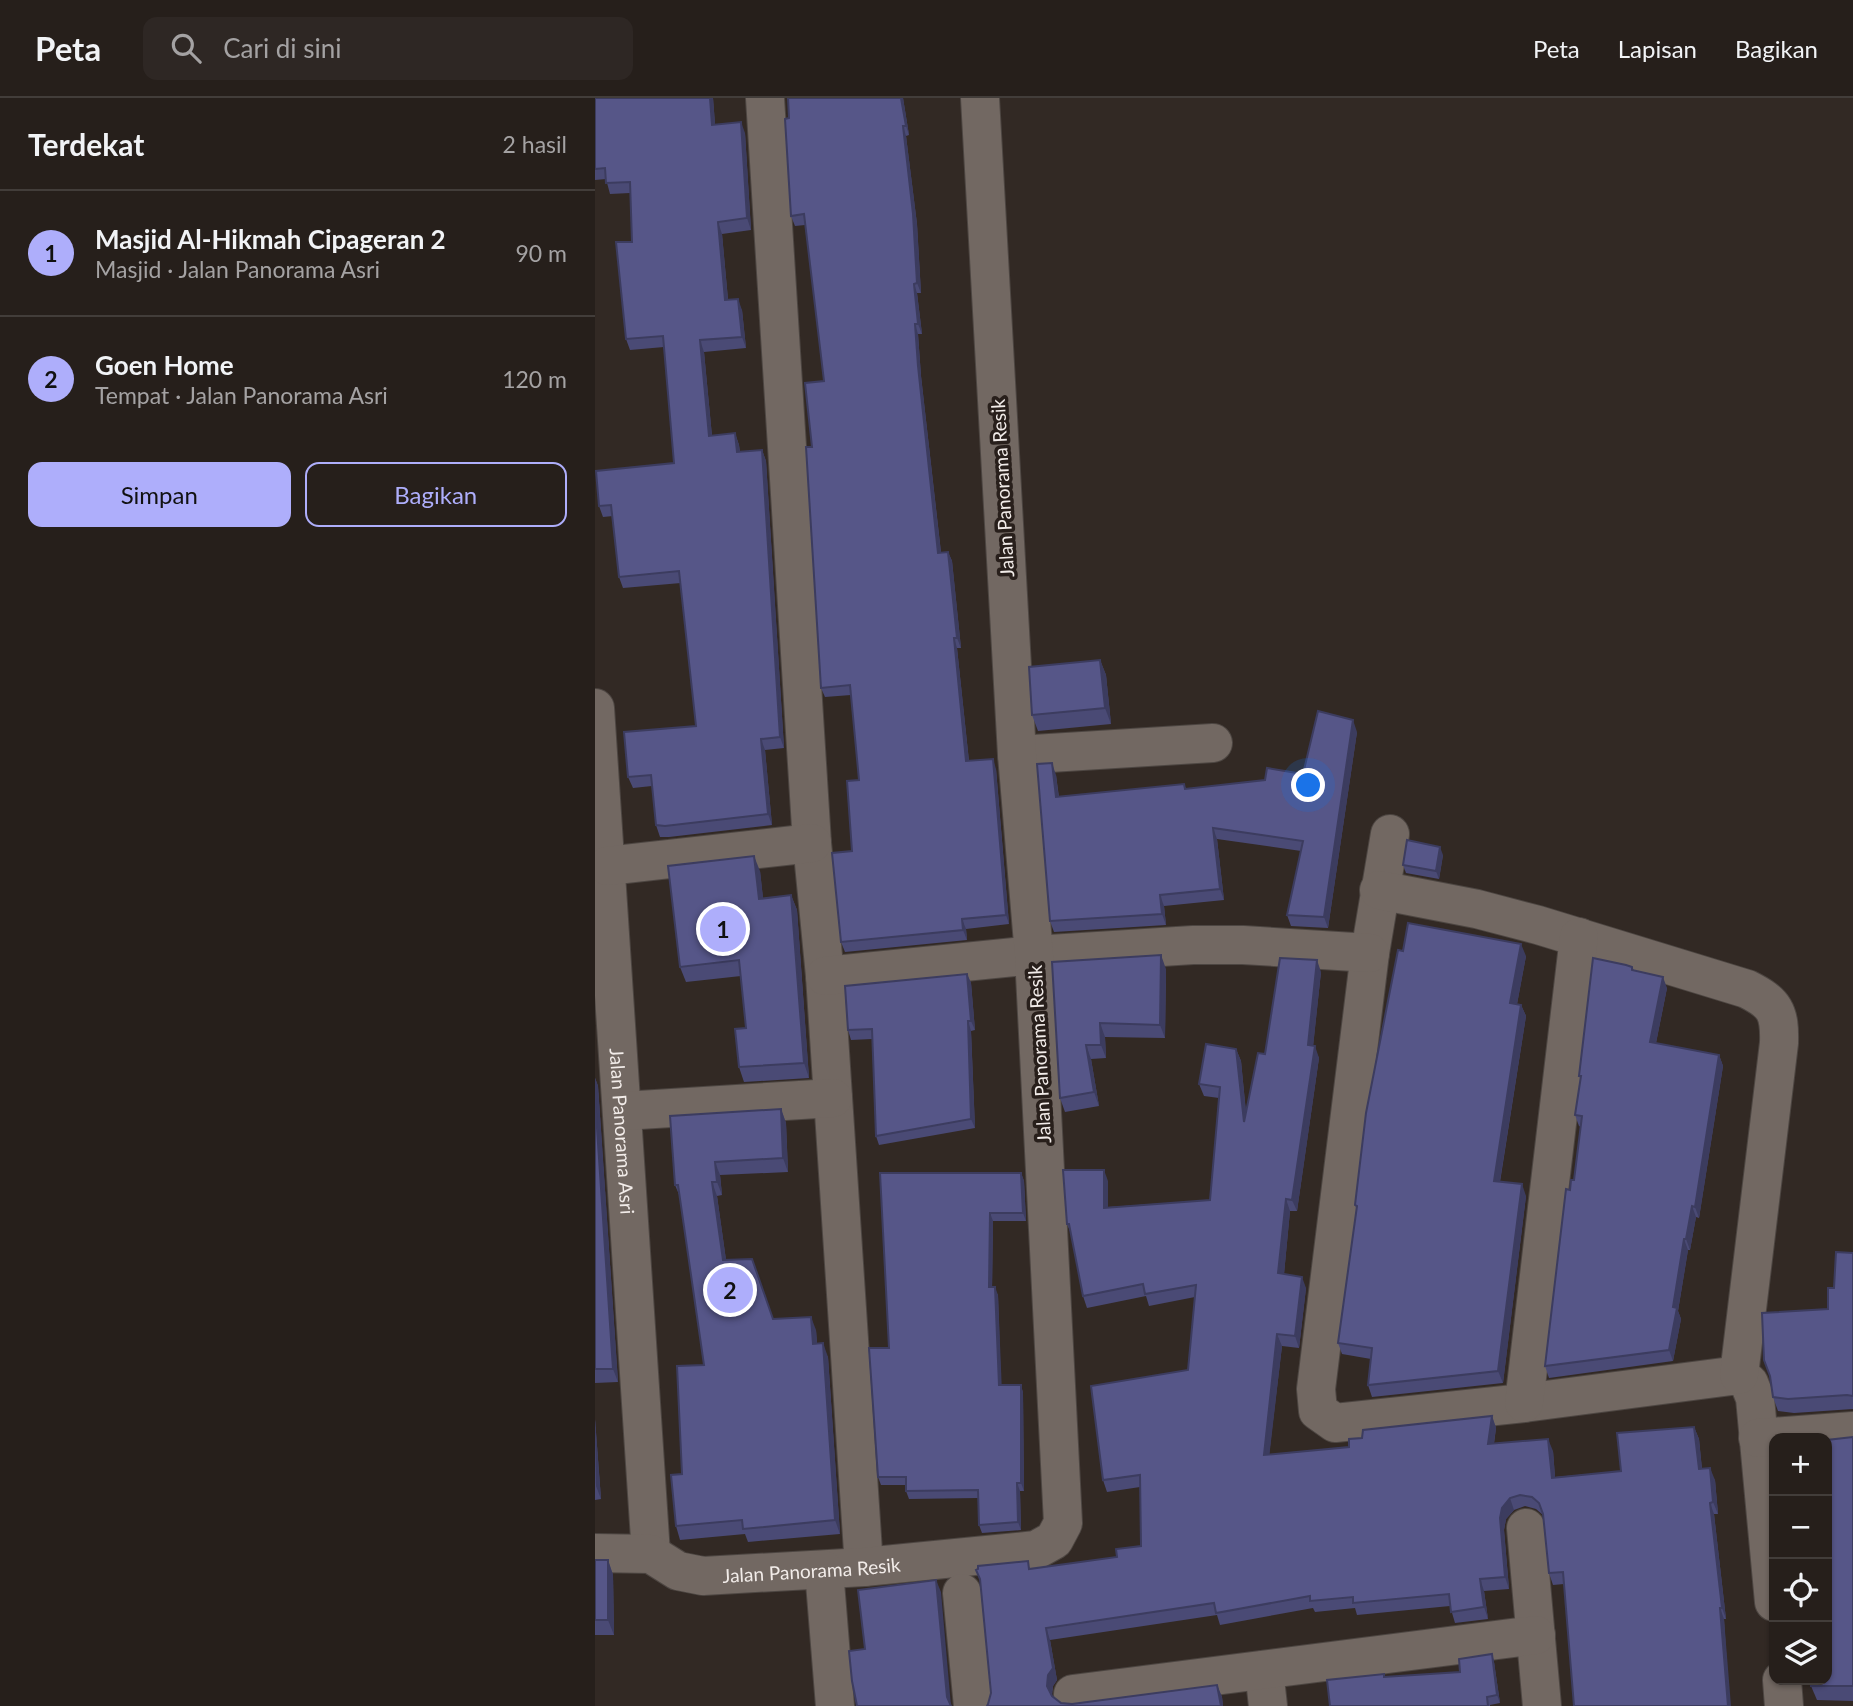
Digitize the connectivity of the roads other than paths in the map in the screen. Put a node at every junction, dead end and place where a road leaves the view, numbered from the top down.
1 (765, 98) edge
2 (980, 98) edge
3 (595, 708) edge
4 (1213, 743) dead end
5 (1017, 755) junction
6 (598, 794) edge
7 (1390, 834) dead end
8 (812, 842) junction
9 (607, 866) junction
10 (1379, 890) junction
11 (1579, 937) junction
12 (1370, 953) junction
13 (1034, 955) junction
14 (825, 975) junction
15 (605, 1001) edge
16 (833, 1098) junction
17 (622, 1111) junction
18 (611, 1200) edge
19 (1739, 1375) junction
20 (1524, 1403) junction
21 (1853, 1431) edge
22 (1758, 1438) junction
23 (1526, 1528) dead end
24 (595, 1553) edge
25 (651, 1554) junction
26 (1770, 1559) edge
27 (864, 1567) junction
28 (824, 1570) junction
29 (962, 1593) dead end
30 (1536, 1635) junction
31 (1782, 1685) edge
32 (1266, 1688) edge
33 (1073, 1694) dead end
34 (835, 1706) edge
35 (973, 1706) edge
36 (1542, 1706) edge
37 (1784, 1706) edge

1 - 8 street
2 - 5 street, Jalan Panorama Resik
3 - 6 street, Jalan Panorama Asri
4 - 5 street
5 - 13 street, Jalan Panorama Resik
6 - 9 street, Jalan Panorama Asri
7 - 10 street
8 - 9 street
8 - 14 street
9 - 15 street, Jalan Panorama Asri
10 - 11 street
10 - 12 street
11 - 19 street
11 - 20 street
12 - 13 street
12 - 20 street
13 - 14 street
13 - 27 street, Jalan Panorama Resik
14 - 16 street
15 - 17 street, Jalan Panorama Asri
16 - 17 street
16 - 27 street
17 - 18 street, Jalan Panorama Asri
18 - 25 street, Jalan Panorama Asri
19 - 20 street
19 - 22 street
21 - 22 street
22 - 26 street
23 - 30 street
24 - 25 street
25 - 28 street, Jalan Panorama Resik
27 - 28 street, Jalan Panorama Resik
28 - 34 street
29 - 35 street
30 - 32 street
30 - 36 street
31 - 37 street
32 - 33 street

